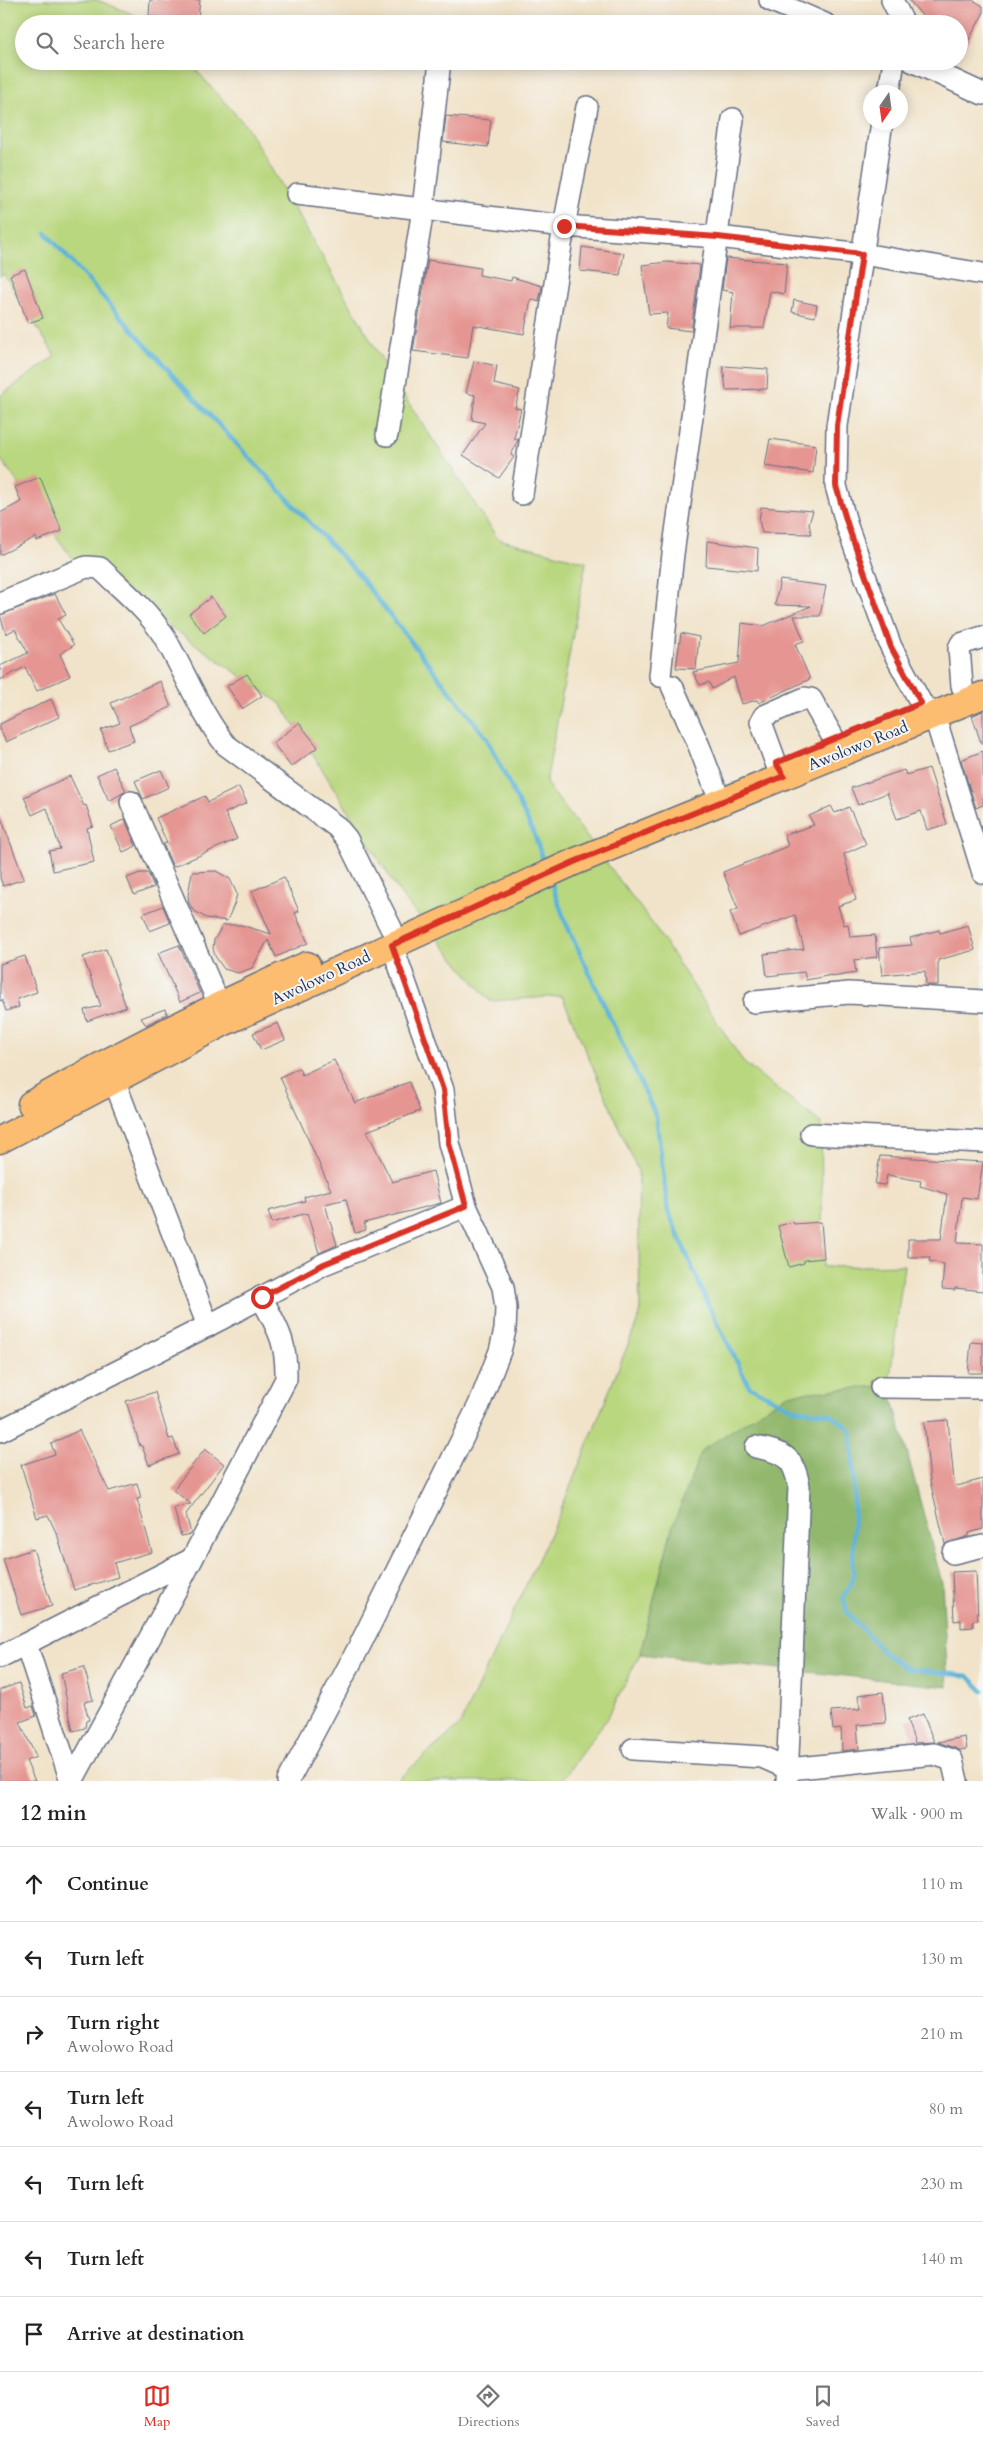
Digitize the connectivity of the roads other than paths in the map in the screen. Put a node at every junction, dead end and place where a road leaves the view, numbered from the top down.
1 (770, 0) edge
2 (892, 0) edge
3 (805, 15) edge
4 (900, 15) edge
5 (439, 70) dead end
6 (893, 70) edge
7 (931, 70) edge
8 (890, 85) edge
9 (983, 94) edge
10 (587, 107) dead end
11 (733, 119) dead end
12 (881, 130) edge
13 (297, 194) dead end
14 (423, 209) junction
15 (564, 226) junction
16 (718, 237) junction
17 (862, 254) junction
18 (983, 274) edge
19 (387, 434) dead end
20 (522, 494) dead end
21 (0, 603) edge
22 (983, 637) edge
23 (976, 686) edge
24 (928, 709) junction
25 (834, 739) junction
26 (780, 770) junction
27 (715, 788) junction
28 (131, 802) dead end
29 (570, 855) junction
30 (983, 873) edge
31 (392, 936) junction
32 (983, 1001) edge
33 (754, 1002) dead end
34 (220, 1004) junction
35 (114, 1080) junction
36 (0, 1121) edge
37 (810, 1134) dead end
38 (0, 1140) edge
39 (983, 1142) edge
40 (466, 1206) junction
41 (262, 1297) junction
42 (208, 1326) junction
43 (881, 1387) dead end
44 (983, 1388) edge
45 (0, 1431) edge
46 (756, 1447) dead end
47 (983, 1546) edge
48 (952, 1553) dead end
49 (192, 1559) junction
50 (26, 1644) junction
51 (0, 1657) edge
52 (633, 1750) dead end
53 (788, 1775) edge
54 (71, 1781) edge
55 (288, 1781) edge
56 (957, 1781) edge

1 - 3 street
2 - 4 street
5 - 14 street
6 - 8 street
7 - 9 street
10 - 15 street
11 - 16 street
12 - 17 street
13 - 14 street
14 - 15 street
14 - 19 street
15 - 16 street
15 - 20 street
16 - 17 street
16 - 27 street
17 - 18 street
17 - 24 street
21 - 31 street
22 - 23 street
23 - 24 main road, Awolowo Road
24 - 25 main road, Awolowo Road
24 - 26 main road, Awolowo Road
24 - 30 street
25 - 26 main road, Awolowo Road
25 - 26 street
26 - 27 main road, Awolowo Road
26 - 29 main road, Awolowo Road
27 - 29 main road, Awolowo Road
28 - 34 street
29 - 31 main road, Awolowo Road
31 - 34 main road, Awolowo Road
31 - 35 main road, Awolowo Road
31 - 40 street
32 - 33 street
34 - 36 main road, Awolowo Road
35 - 38 main road, Awolowo Road
35 - 42 street
37 - 39 street
40 - 41 street
40 - 55 street
41 - 42 street
41 - 49 street
42 - 45 street
43 - 44 street
46 - 53 street
47 - 48 street
49 - 50 street
49 - 54 street
50 - 51 street
50 - 54 street
52 - 53 street
53 - 56 street

